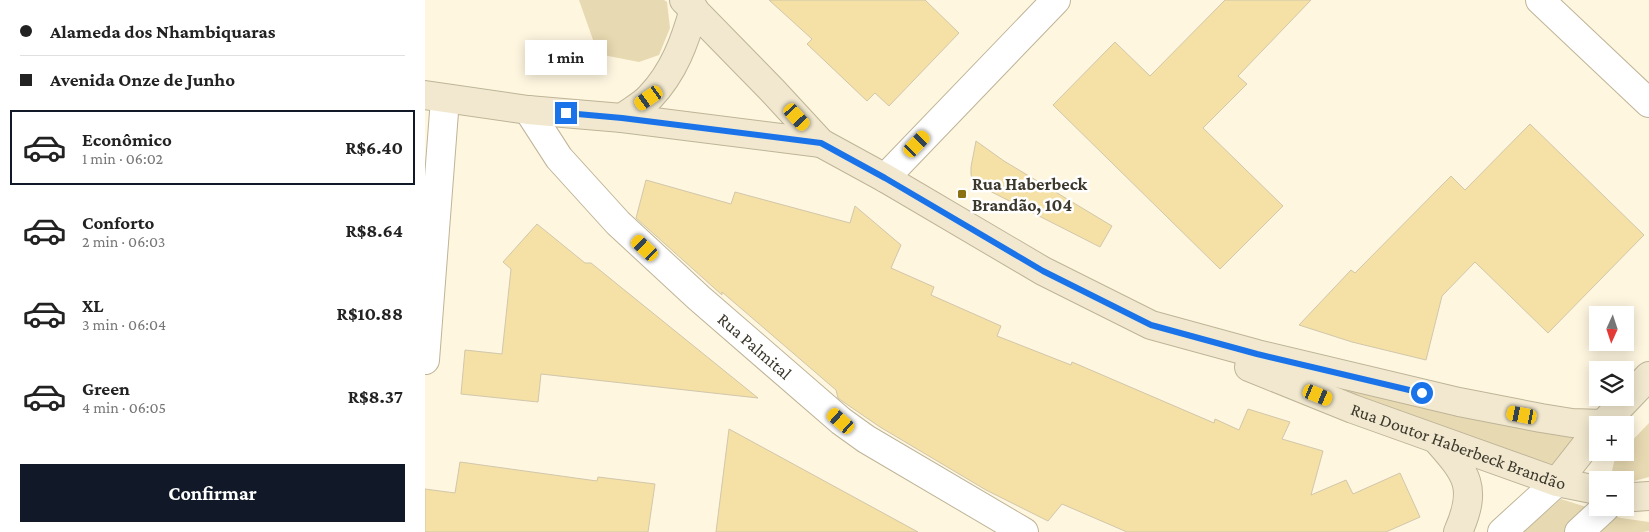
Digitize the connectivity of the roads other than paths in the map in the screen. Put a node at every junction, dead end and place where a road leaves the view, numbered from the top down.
1 (1056, 0) edge
2 (1540, 0) edge
3 (689, 5) edge
4 (435, 96) edge
5 (1649, 103) edge
6 (528, 110) junction
7 (622, 118) junction
8 (821, 143) junction
9 (885, 178) junction
10 (1257, 354) junction
11 (425, 360) edge
12 (1649, 376) edge
13 (1611, 416) edge
14 (1589, 425) edge
15 (1436, 439) junction
16 (1589, 442) edge
17 (1557, 482) junction
18 (1589, 488) edge
19 (1649, 496) edge
20 (1634, 497) edge
21 (1596, 516) edge
22 (1024, 532) edge
23 (1458, 532) edge
24 (1502, 532) edge
25 (1579, 532) edge

1 - 9 street
2 - 5 street
3 - 7 street
3 - 8 street
4 - 6 street
4 - 11 street
6 - 7 street
6 - 22 street, Rua Palmital
7 - 8 street
8 - 9 street
9 - 10 street
10 - 14 street
10 - 15 street, Rua Doutor Haberbeck Brandão
12 - 13 street
15 - 17 street, Rua Doutor Haberbeck Brandão
15 - 23 street
16 - 17 street
17 - 18 street, Rua Doutor Haberbeck Brandão
17 - 24 street
19 - 20 street
21 - 25 street

